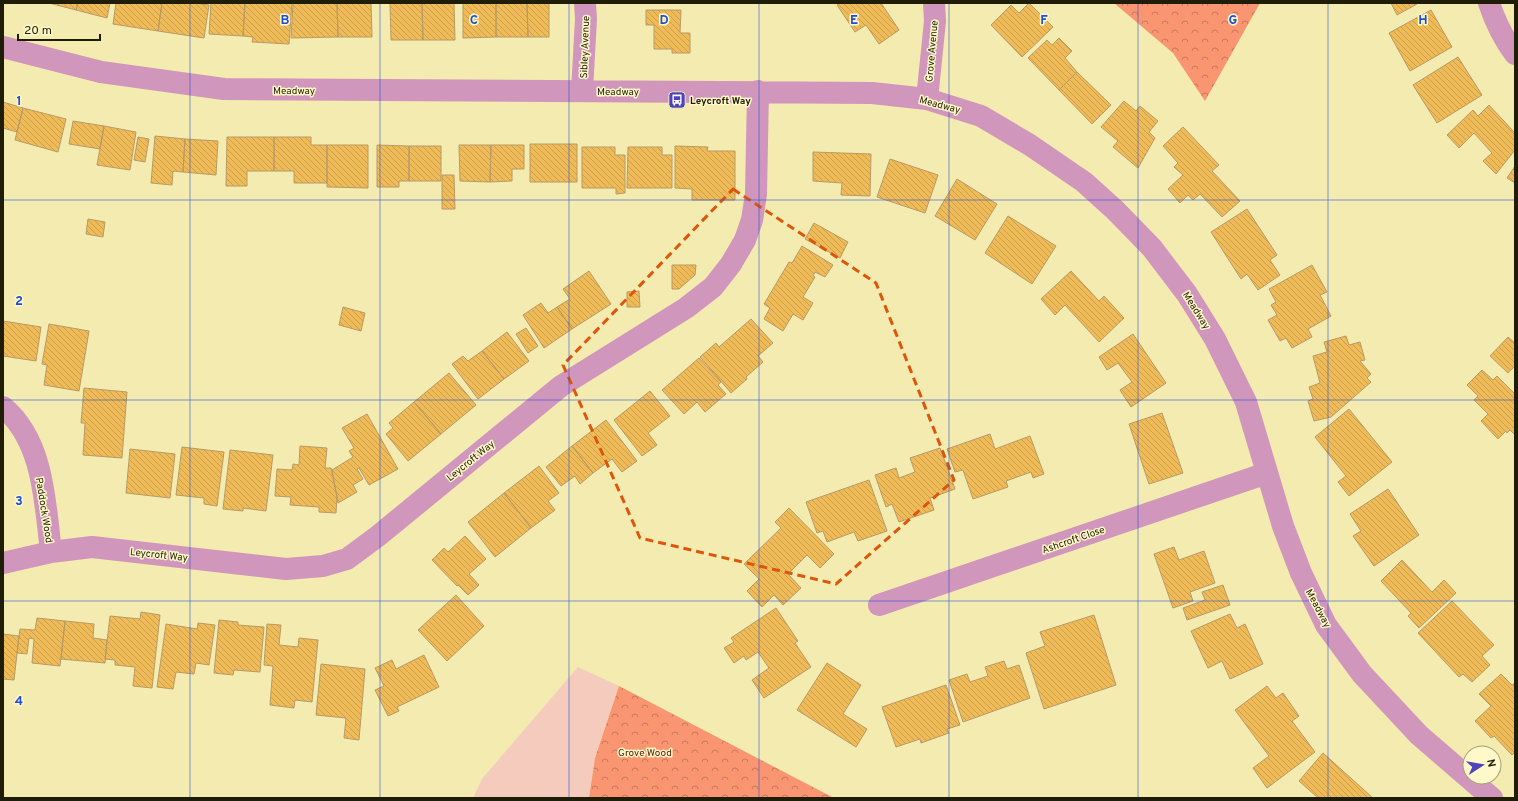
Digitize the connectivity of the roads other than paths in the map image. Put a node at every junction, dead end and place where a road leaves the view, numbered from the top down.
1 (585, 3) edge
2 (934, 3) edge
3 (1489, 3) edge
4 (3, 47) edge
5 (1515, 54) edge
6 (582, 91) junction
7 (758, 91) junction
8 (927, 99) junction
9 (3, 407) edge
10 (1267, 473) junction
11 (51, 552) junction
12 (3, 563) edge
13 (879, 605) dead end
14 (1492, 798) edge

1 - 6 street, Sibley Avenue
2 - 8 street, Grove Avenue
3 - 5 street
4 - 6 street, Meadway
6 - 7 street, Meadway
7 - 8 street, Meadway
7 - 11 street, Leycroft Way
8 - 10 street, Meadway
9 - 11 street, Paddock Wood
10 - 13 street, Ashcroft Close
10 - 14 street, Meadway
11 - 12 street, Leycroft Way

